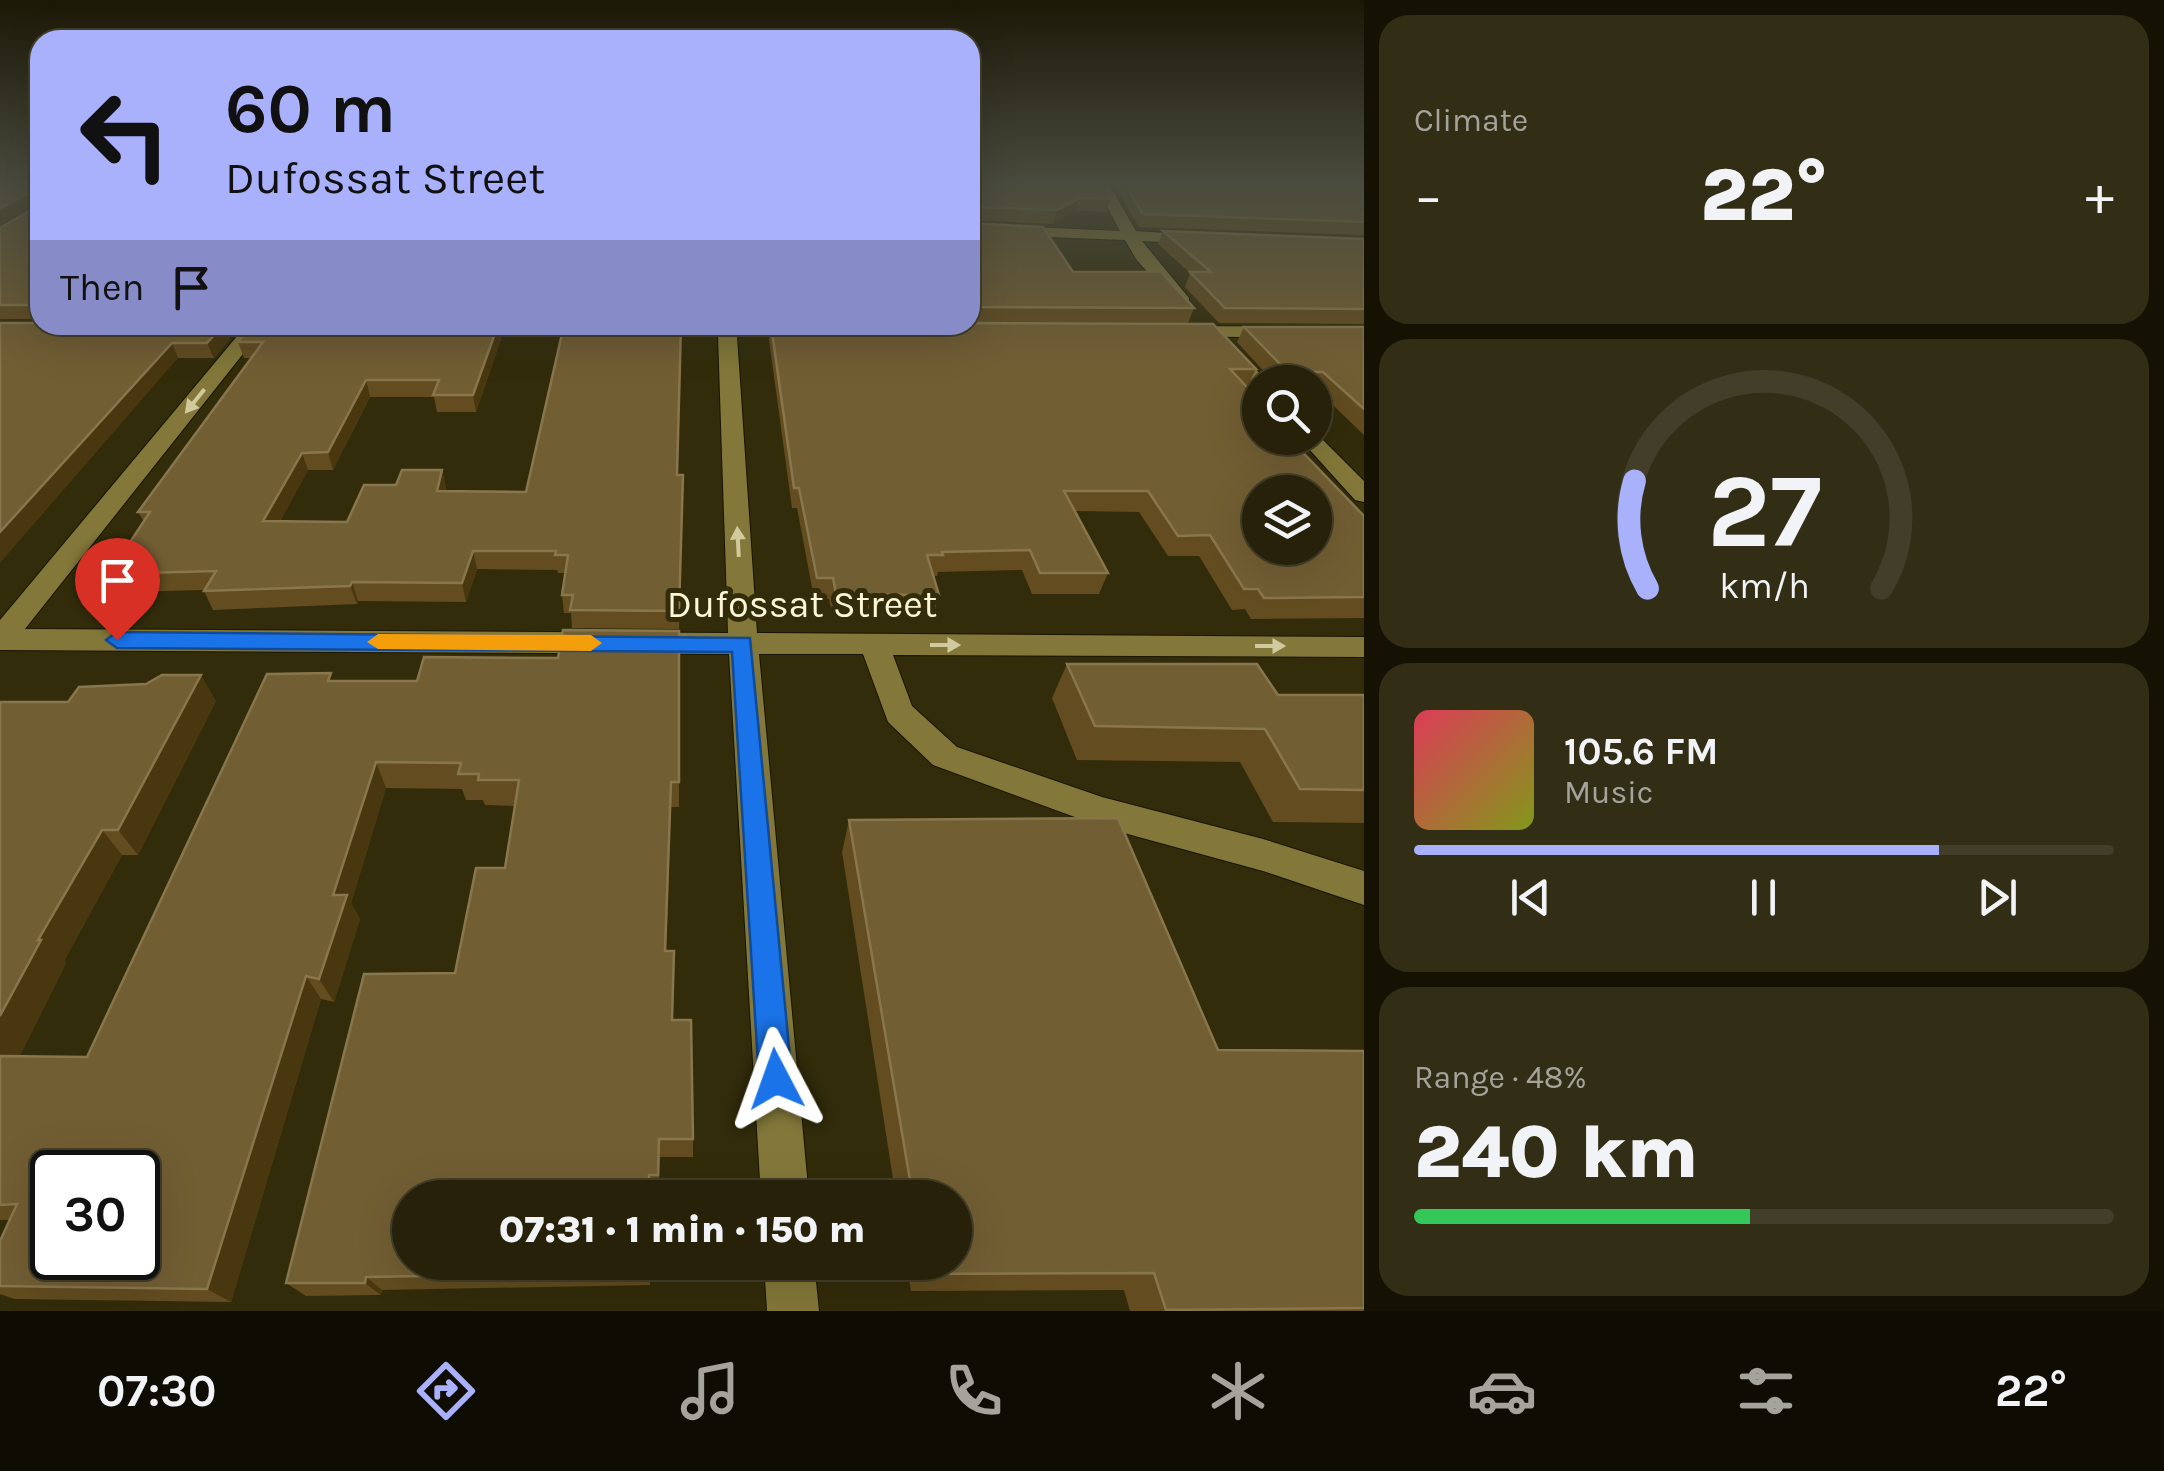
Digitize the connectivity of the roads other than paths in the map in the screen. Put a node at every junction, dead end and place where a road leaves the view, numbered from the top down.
1 (1134, 243) edge
2 (1172, 332) edge
3 (1210, 332) junction
4 (1364, 332) edge
5 (248, 335) edge
6 (727, 335) edge
7 (1242, 366) edge
8 (1326, 455) edge
9 (1364, 495) edge
10 (0, 640) edge
11 (742, 644) junction
12 (876, 644) junction
13 (1364, 647) edge
14 (1364, 888) edge
15 (783, 1180) edge
16 (791, 1280) edge
17 (793, 1311) edge

1 - 3 street
2 - 3 street
3 - 4 street
3 - 7 street
5 -> 10 street
11 -> 6 street
8 - 9 street
10 - 11 street, Dufossat Street
11 - 12 street, Dufossat Street
11 - 15 street
12 -> 13 street, Dufossat Street
12 - 14 street
16 - 17 street

